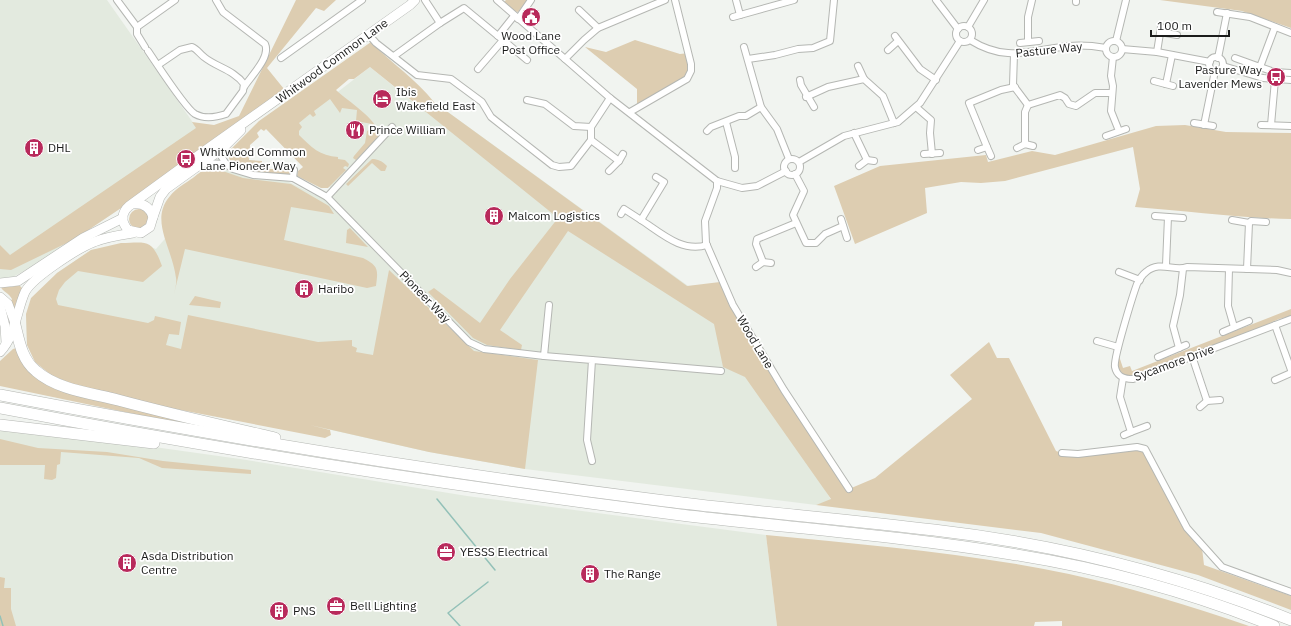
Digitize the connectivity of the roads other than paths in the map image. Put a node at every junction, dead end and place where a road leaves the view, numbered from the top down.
1 (117, 0) edge
2 (175, 0) edge
3 (216, 0) edge
4 (362, 0) edge
5 (421, 0) edge
6 (426, 0) edge
7 (497, 0) edge
8 (531, 0) edge
9 (664, 0) edge
10 (675, 0) edge
11 (736, 0) edge
12 (794, 0) edge
13 (834, 0) edge
14 (936, 0) edge
15 (984, 0) edge
16 (1032, 0) edge
17 (1126, 0) edge
18 (786, 1) edge
19 (412, 3) edge
20 (579, 10) dead end
21 (1217, 12) dead end
22 (1227, 14) junction
23 (740, 15) junction
24 (733, 17) dead end
25 (516, 18) junction
26 (440, 23) junction
27 (137, 27) junction
28 (968, 27) junction
29 (1275, 27) junction
30 (598, 28) junction
31 (958, 29) junction
32 (1291, 33) edge
33 (369, 35) junction
34 (1177, 35) dead end
35 (500, 38) junction
36 (970, 40) junction
37 (960, 41) junction
38 (1040, 41) dead end
39 (1116, 41) junction
40 (1028, 42) junction
41 (1020, 43) dead end
42 (744, 47) dead end
43 (1106, 48) junction
44 (1122, 48) junction
45 (888, 50) dead end
46 (1157, 52) junction
47 (1014, 54) junction
48 (282, 55) dead end
49 (1172, 55) junction
50 (394, 56) junction
51 (1113, 57) junction
52 (1218, 58) junction
53 (1235, 58) dead end
54 (565, 59) junction
55 (748, 59) junction
56 (527, 60) dead end
57 (1210, 62) junction
58 (158, 65) junction
59 (858, 66) dead end
60 (1223, 66) junction
61 (1260, 67) junction
62 (478, 69) dead end
63 (1215, 71) junction
64 (1291, 73) edge
65 (864, 79) junction
66 (800, 80) dead end
67 (936, 80) junction
68 (1275, 80) junction
69 (1291, 80) edge
70 (1154, 81) dead end
71 (1166, 84) junction
72 (1173, 86) dead end
73 (244, 87) junction
74 (1014, 87) junction
75 (1112, 93) junction
76 (807, 96) junction
77 (610, 98) junction
78 (527, 100) dead end
79 (1028, 105) junction
80 (761, 107) junction
81 (814, 107) dead end
82 (916, 107) junction
83 (630, 112) junction
84 (254, 117) junction
85 (726, 122) junction
86 (894, 123) junction
87 (1194, 123) dead end
88 (1204, 124) junction
89 (1261, 125) dead end
90 (1271, 125) junction
91 (1213, 126) dead end
92 (1291, 126) edge
93 (392, 127) dead end
94 (591, 127) junction
95 (1126, 129) dead end
96 (707, 131) dead end
97 (1119, 131) junction
98 (854, 133) junction
99 (1106, 136) dead end
100 (591, 140) junction
101 (1025, 144) junction
102 (1033, 146) dead end
103 (987, 147) junction
104 (1017, 148) dead end
105 (978, 150) dead end
106 (221, 152) junction
107 (202, 153) junction
108 (940, 153) dead end
109 (624, 154) dead end
110 (924, 154) dead end
111 (932, 154) junction
112 (991, 156) dead end
113 (790, 160) junction
114 (867, 160) junction
115 (618, 161) junction
116 (874, 161) dead end
117 (799, 162) junction
118 (202, 163) junction
119 (226, 164) junction
120 (859, 166) dead end
121 (735, 168) dead end
122 (294, 170) dead end
123 (786, 171) junction
124 (610, 172) dead end
125 (796, 174) junction
126 (656, 177) dead end
127 (293, 178) junction
128 (717, 181) junction
129 (327, 197) junction
130 (133, 204) junction
131 (621, 214) dead end
132 (153, 216) junction
133 (1155, 216) dead end
134 (1168, 217) junction
135 (122, 218) junction
136 (1183, 218) dead end
137 (841, 219) dead end
138 (641, 220) junction
139 (1232, 220) dead end
140 (1266, 222) dead end
141 (796, 223) junction
142 (1249, 223) junction
143 (843, 226) junction
144 (133, 233) junction
145 (847, 238) dead end
146 (707, 245) junction
147 (763, 262) junction
148 (771, 263) dead end
149 (1166, 265) junction
150 (756, 267) dead end
151 (1183, 269) junction
152 (1229, 269) junction
153 (1247, 269) junction
154 (1119, 272) dead end
155 (1291, 273) edge
156 (1140, 280) junction
157 (0, 283) edge
158 (0, 297) edge
159 (549, 305) dead end
160 (0, 306) edge
161 (1291, 320) edge
162 (1249, 321) dead end
163 (15, 325) junction
164 (1274, 325) junction
165 (1234, 327) junction
166 (1223, 332) dead end
167 (1097, 341) dead end
168 (6, 344) junction
169 (1186, 345) dead end
170 (1118, 347) junction
171 (1179, 348) junction
172 (0, 352) edge
173 (544, 356) junction
174 (1192, 356) junction
175 (1158, 357) dead end
176 (592, 360) junction
177 (1291, 370) edge
178 (721, 372) dead end
179 (1291, 373) edge
180 (1123, 378) junction
181 (1275, 380) dead end
182 (0, 395) edge
183 (1220, 400) dead end
184 (1207, 401) junction
185 (1200, 406) dead end
186 (0, 408) edge
187 (0, 425) edge
188 (1146, 426) dead end
189 (1131, 432) junction
190 (1124, 435) dead end
191 (1062, 453) dead end
192 (301, 461) junction
193 (592, 461) dead end
194 (382, 462) junction
195 (849, 489) dead end
196 (1291, 592) edge
197 (1291, 620) edge
198 (1274, 626) edge

1 - 27 street
2 - 27 street
3 - 73 street
4 - 48 street
5 - 19 main road, Whitwood Common Lane
6 - 26 street
7 - 25 street
8 - 25 street
9 - 30 street
10 - 83 street
11 - 23 street
12 - 18 street
13 - 55 street
14 - 31 street
15 - 28 street
16 - 40 street
17 - 39 street
18 - 23 street
19 - 33 main road, Whitwood Common Lane
20 - 30 street
21 - 22 street
22 - 29 street
22 - 52 street
23 - 24 street
25 - 35 street
25 - 54 street
26 - 35 street
26 - 50 street
27 - 58 street
28 - 31 street
28 - 36 street
29 - 32 street
29 - 61 street
30 - 54 street
31 - 37 street
33 - 50 street
33 - 84 main road, Whitwood Common Lane
34 - 46 street
35 - 56 street
35 - 62 street
36 - 37 street
36 - 47 street, Pasture Way
37 - 67 street
38 - 40 street
39 - 43 street
39 - 44 street
40 - 41 street
42 - 55 street
43 - 47 street, Pasture Way
43 - 51 street
44 - 46 street
44 - 51 street
45 - 67 street
46 - 49 street
47 - 74 street
49 - 57 street
49 - 71 street
50 - 100 street
51 - 75 street
52 - 57 street
52 - 60 street
53 - 61 street
54 - 77 street
55 - 80 street
57 - 63 street
58 - 73 street
58 - 73 street
59 - 65 street
60 - 63 street
60 - 68 street
61 - 64 street
63 - 88 street
65 - 76 street
65 - 86 street
66 - 76 street
67 - 82 street
68 - 69 street
68 - 90 street
70 - 71 street
71 - 72 street
74 - 79 street
74 - 103 street
75 - 79 street
75 - 97 street
76 - 81 street
77 - 83 street
77 - 94 street
78 - 94 street
79 - 101 street
80 - 85 street
80 - 113 street
82 - 86 street
82 - 111 street
83 - 128 street
84 - 106 main road, Whitwood Common Lane
84 - 107 main road, Whitwood Common Lane
85 - 96 street
85 - 121 street
86 - 98 street
87 - 88 street
88 - 91 street
89 - 90 street
90 - 92 street
93 - 129 street
94 - 100 street
95 - 97 street
97 - 99 street
98 - 114 street
98 - 117 street
100 - 115 street
101 - 102 street
101 - 104 street
103 - 105 street
103 - 112 street
106 - 107 street
106 - 118 main road, Whitwood Common Lane
106 - 119 street
107 - 130 main road, Whitwood Common Lane
108 - 111 street
109 - 115 street
110 - 111 street
113 - 117 street
113 - 123 street
114 - 116 street
114 - 120 street
115 - 124 street
117 - 125 street
118 - 119 street, Pioneer Way
118 - 132 main road, Whitwood Common Lane
119 - 127 street, Pioneer Way
122 - 127 street
123 - 125 street
123 - 128 street
125 - 141 street
126 - 138 street
127 - 129 street, Pioneer Way
128 - 146 street, Wood Lane
129 - 173 street, Pioneer Way
130 - 132 main road
130 - 135 main road
131 - 138 street
132 - 144 main road
133 - 134 street
134 - 136 street
134 - 149 street
135 - 144 main road
135 - 157 main road
137 - 143 street
138 - 146 street
139 - 142 street
140 - 142 street
141 - 143 street
141 - 147 street
142 - 153 street
143 - 145 street
144 - 163 main road
146 - 195 street, Wood Lane
147 - 148 street
147 - 150 street
149 - 151 street
149 - 156 street
151 - 152 street
151 - 171 street
152 - 153 street
152 - 165 street
153 - 155 street
154 - 156 street
156 - 170 street, Sycamore Drive
158 - 163 main road
159 - 173 street
160 - 168 main road
161 - 164 street, Sycamore Drive
162 - 165 street
163 - 168 main road
163 - 194 highway
164 - 174 street, Sycamore Drive
164 - 177 street
165 - 166 street
167 - 170 street
168 - 172 main road
169 - 171 street
170 - 180 street, Sycamore Drive
171 - 175 street
173 - 176 street, Pioneer Way
174 - 180 street, Sycamore Drive
174 - 184 street
176 - 178 street, Pioneer Way
176 - 193 street
179 - 181 street
180 - 189 street
182 - 194 highway
183 - 184 street
184 - 185 street
186 - 192 highway
187 - 192 highway
188 - 189 street
189 - 190 street
191 - 196 street
192 - 198 highway
194 - 197 highway

